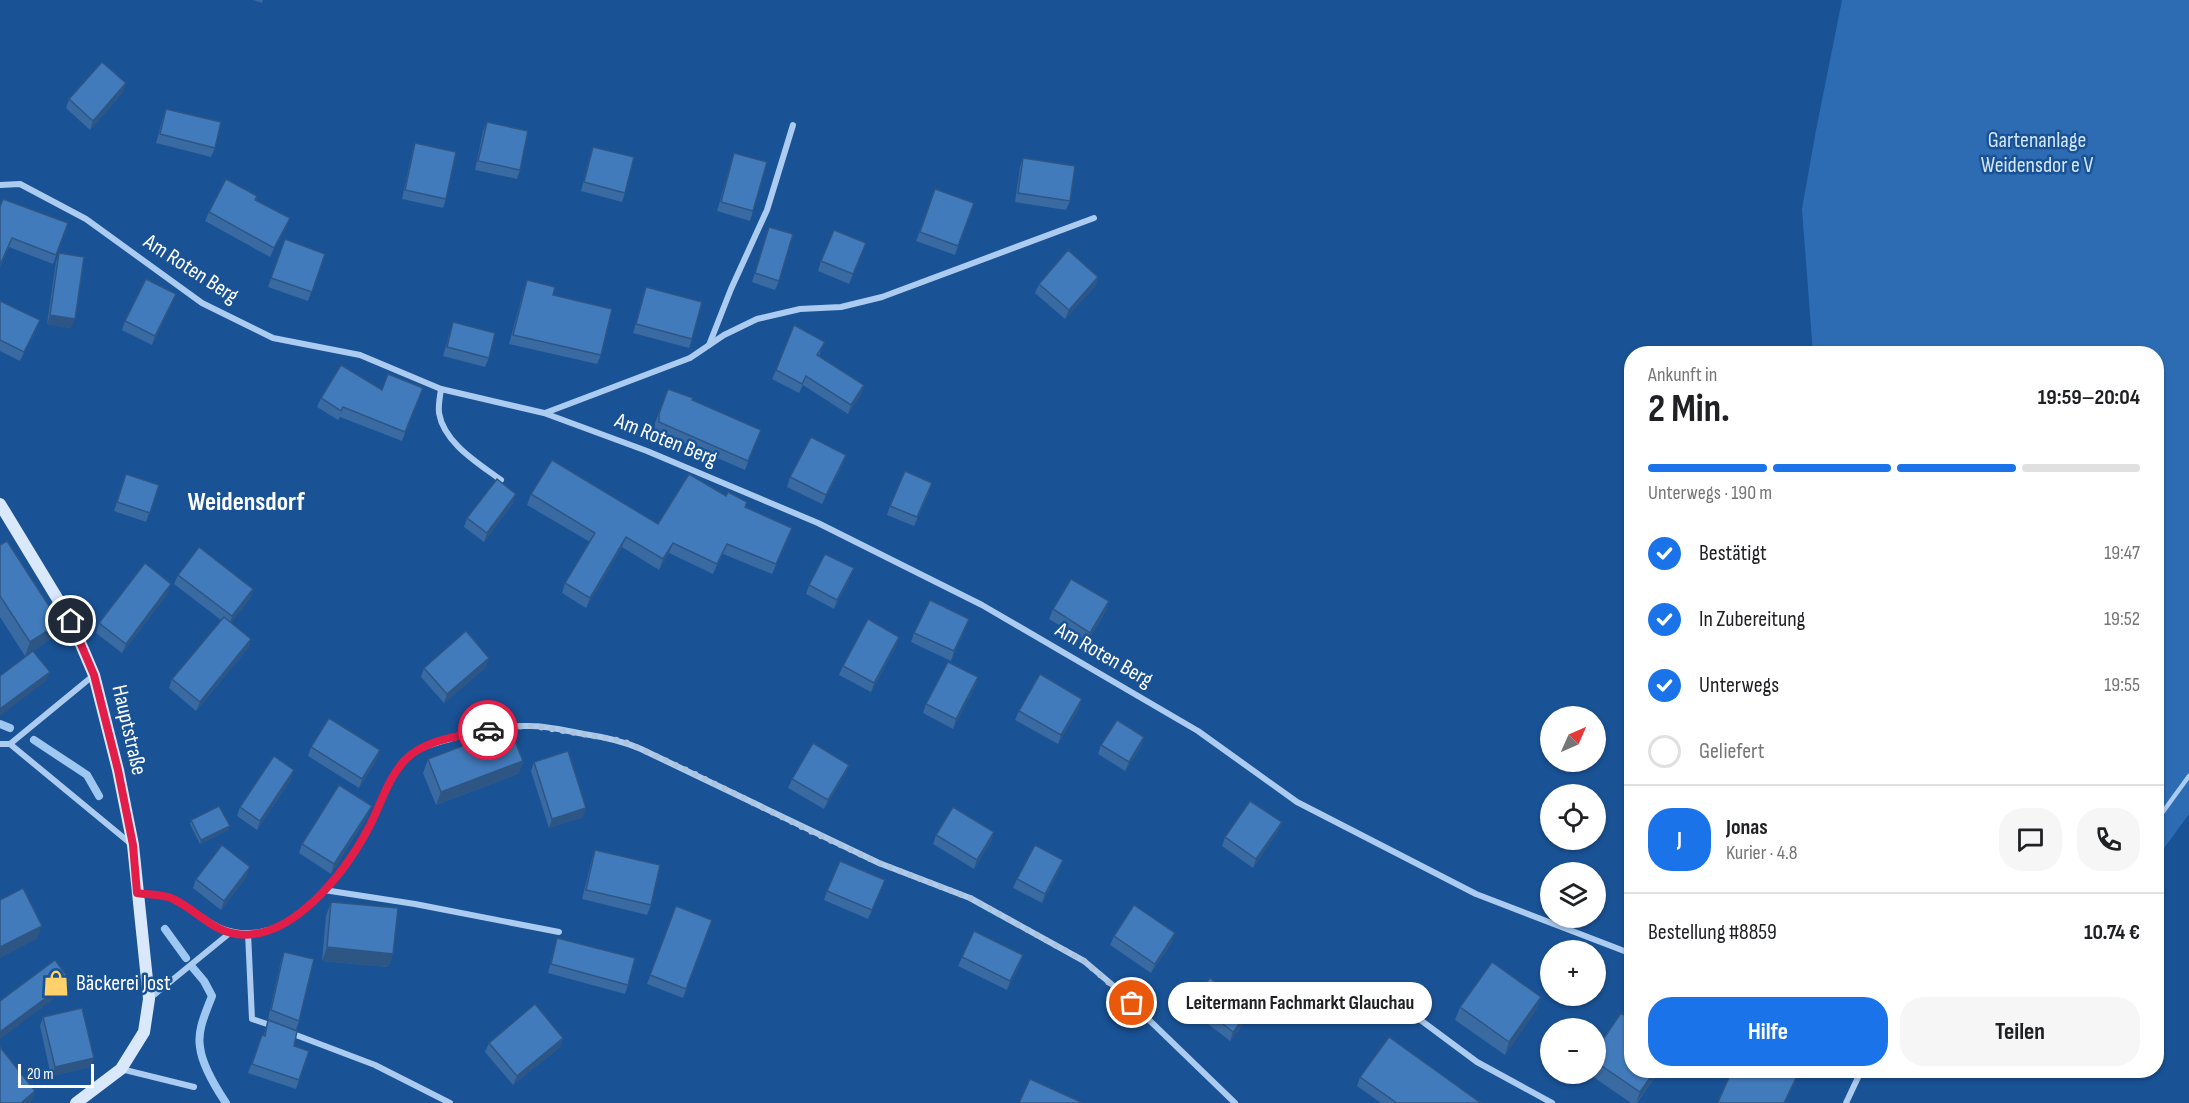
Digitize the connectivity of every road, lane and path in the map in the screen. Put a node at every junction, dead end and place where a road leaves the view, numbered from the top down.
1 (793, 124) dead end
2 (0, 185) edge
3 (1095, 218) dead end
4 (708, 345) junction
5 (441, 389) junction
6 (544, 413) junction
7 (501, 480) edge
8 (0, 504) edge
9 (94, 675) junction
10 (0, 744) edge
11 (10, 744) junction
12 (2189, 776) edge
13 (2164, 810) edge
14 (133, 845) junction
15 (324, 890) junction
16 (137, 893) junction
17 (231, 932) junction
18 (559, 932) dead end
19 (248, 933) junction
20 (1624, 951) edge
21 (149, 999) junction
22 (1403, 1007) dead end
23 (121, 1069) junction
24 (1858, 1078) edge
25 (194, 1087) dead end
26 (76, 1103) edge
27 (450, 1103) edge
28 (1235, 1103) edge
29 (1552, 1103) edge
30 (1846, 1103) edge

1 - 4 street
2 - 5 street, Am Roten Berg
3 - 4 street, Am Roten Berg
4 - 6 street, Am Roten Berg
5 - 6 street, Am Roten Berg
5 - 7 street
6 - 20 street, Am Roten Berg
8 - 9 main road, Hauptstraße
9 - 11 street
9 - 14 main road, Hauptstraße
10 - 11 street
11 - 14 street
12 - 13 lane
14 - 16 main road, Hauptstraße
15 - 18 street
15 - 19 street
15 - 28 street
16 - 17 street
16 - 21 main road, Hauptstraße
17 - 19 street
17 - 21 street
19 - 27 street
21 - 23 main road, Hauptstraße
22 - 29 street
23 - 25 street
23 - 26 main road, Hauptstraße
24 - 30 street

